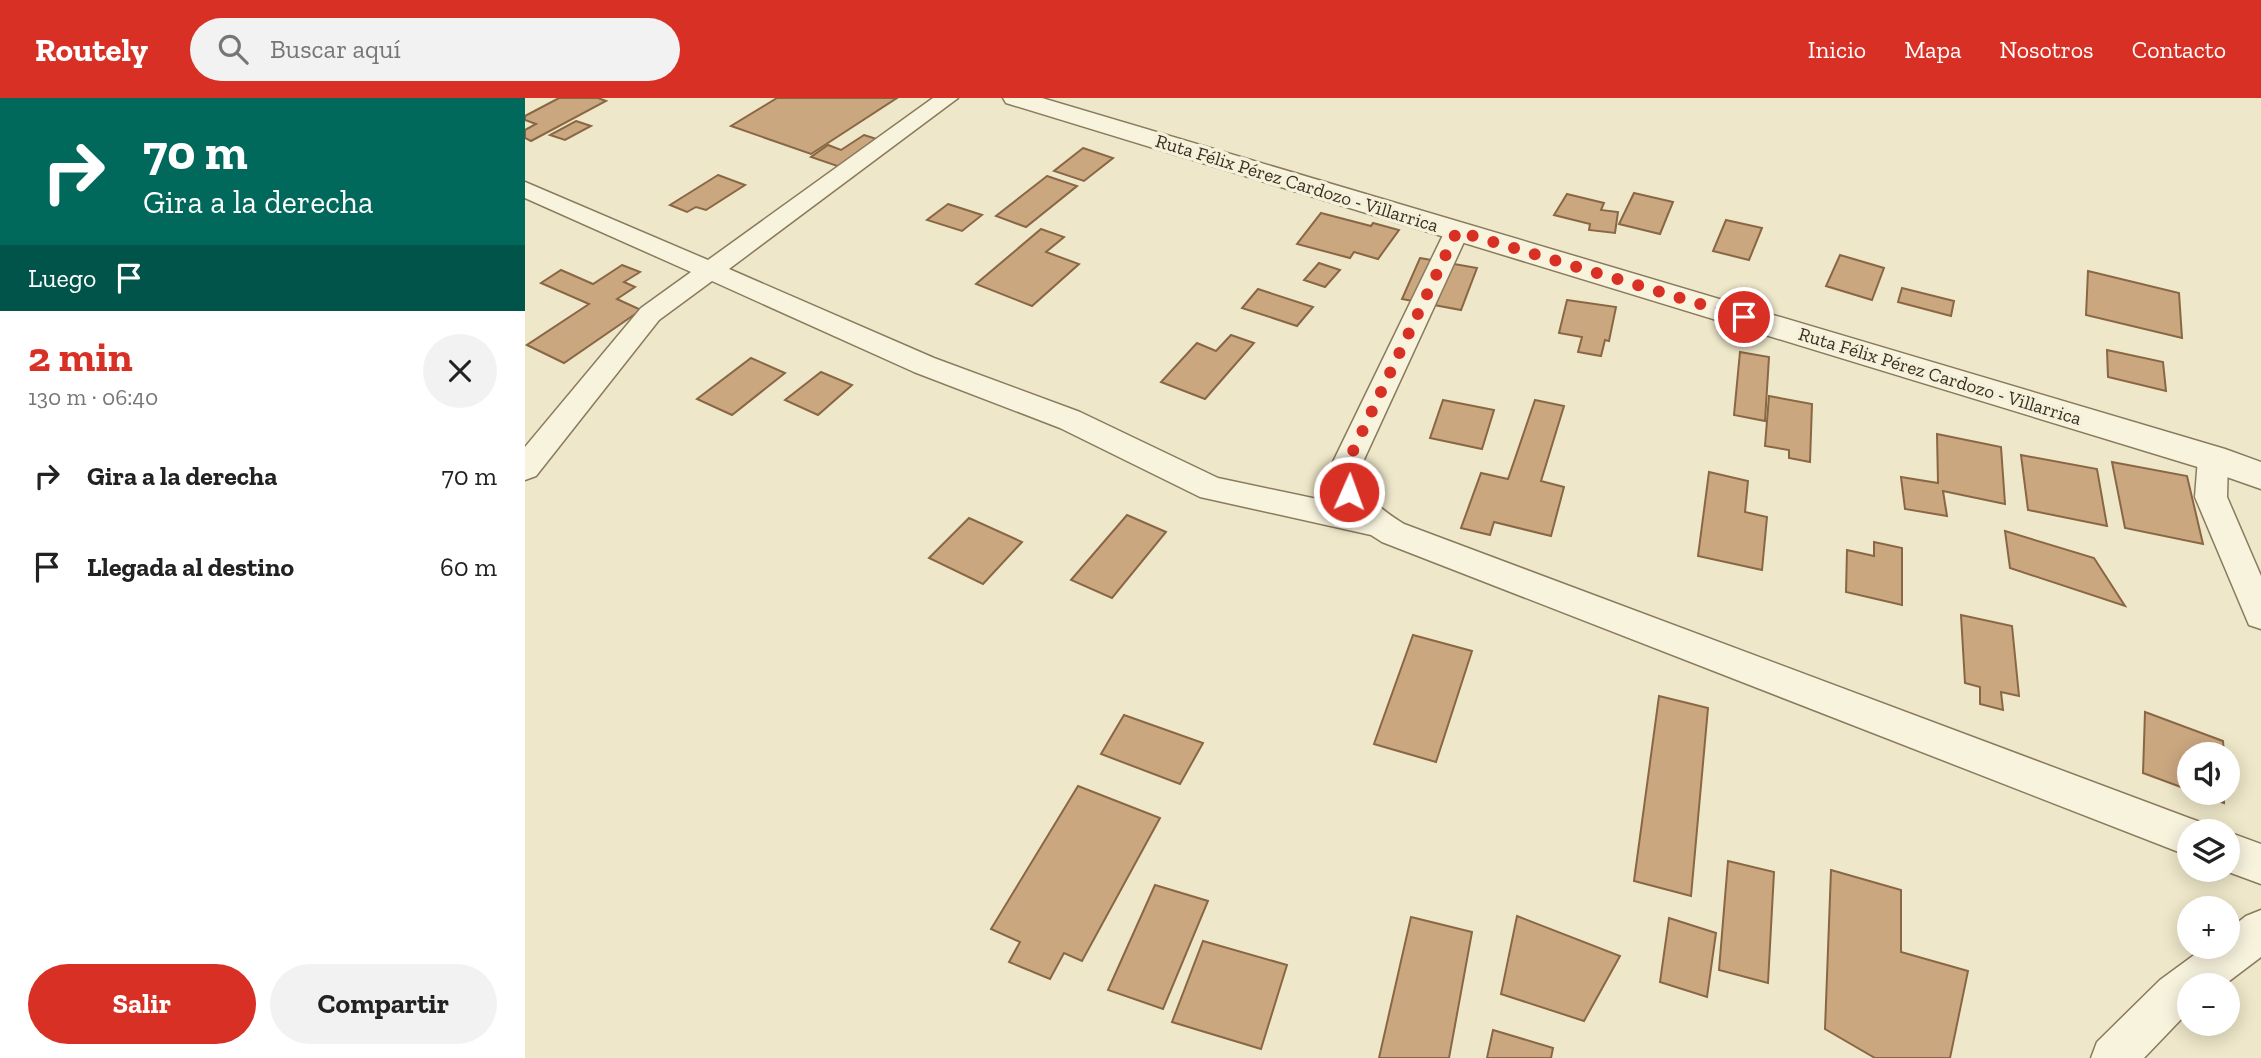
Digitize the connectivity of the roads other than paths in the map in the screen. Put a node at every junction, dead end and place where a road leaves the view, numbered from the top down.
1 (947, 98) edge
2 (1015, 98) edge
3 (525, 189) edge
4 (1457, 231) junction
5 (710, 271) junction
6 (2213, 458) junction
7 (525, 468) edge
8 (2261, 476) edge
9 (1378, 524) junction
10 (2261, 615) edge
11 (2177, 832) edge
12 (2240, 856) edge
13 (2261, 864) edge
14 (2261, 931) edge
15 (2113, 1058) edge

1 - 5 street
2 - 4 street, Ruta Félix Pérez Cardozo - Villarrica
3 - 5 street
4 - 6 street, Ruta Félix Pérez Cardozo - Villarrica
4 - 9 street
5 - 7 street
5 - 9 street
6 - 8 street, Ruta Félix Pérez Cardozo - Villarrica
6 - 10 street
9 - 11 street
12 - 13 street
14 - 15 street

